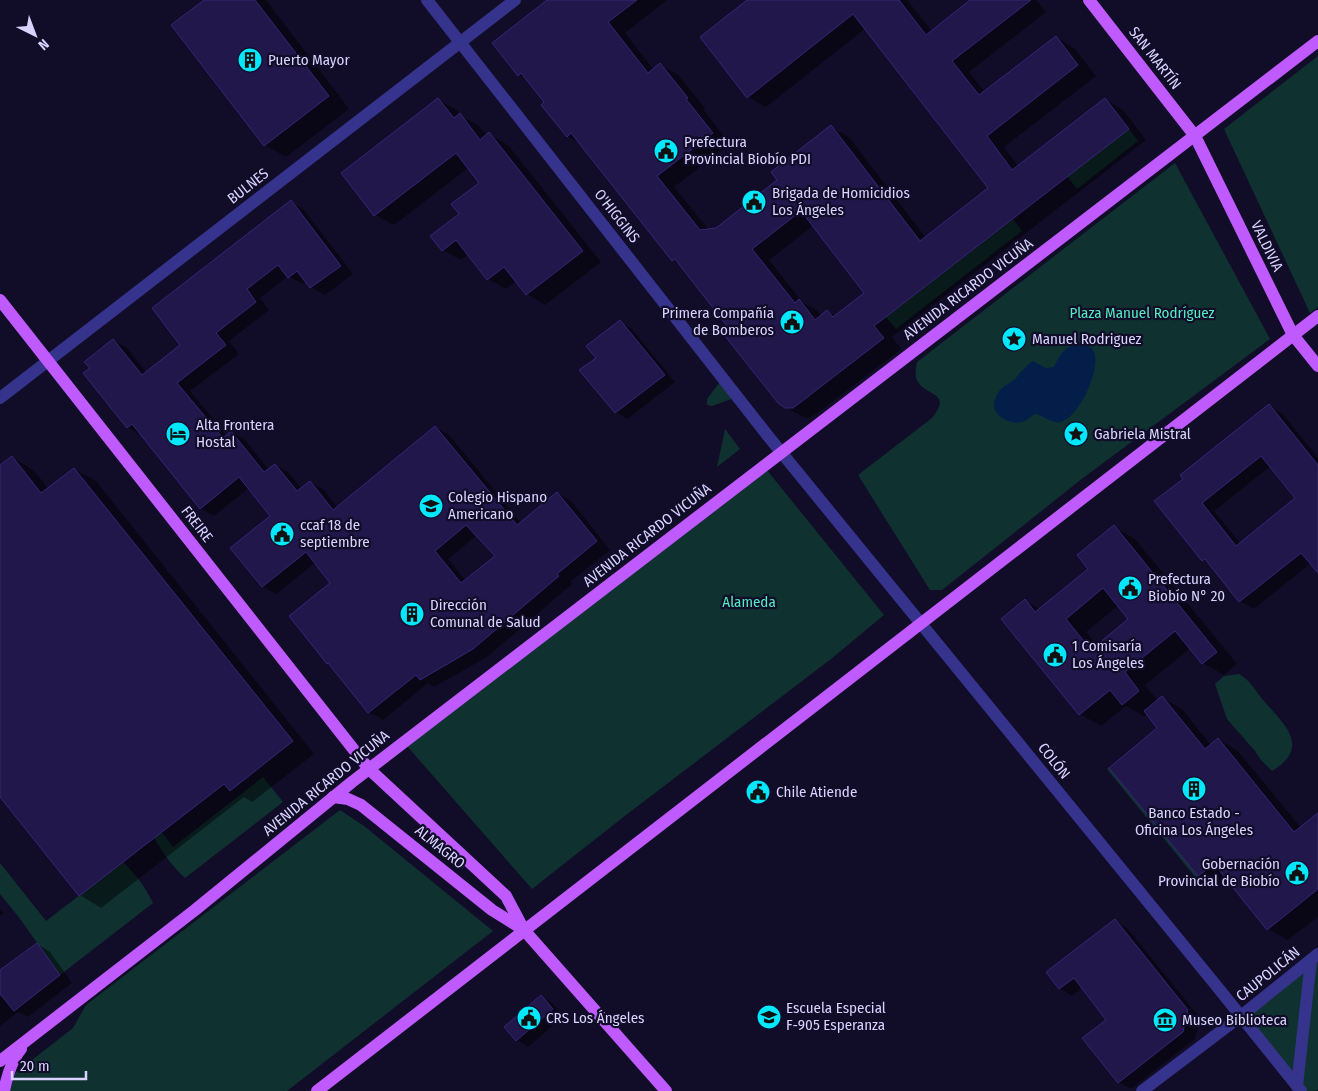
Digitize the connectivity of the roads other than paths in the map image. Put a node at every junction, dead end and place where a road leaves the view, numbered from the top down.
1 (427, 0) edge
2 (515, 0) edge
3 (1089, 0) edge
4 (1318, 41) edge
5 (460, 42) junction
6 (1195, 136) junction
7 (0, 300) edge
8 (1318, 316) edge
9 (1293, 336) junction
10 (48, 361) junction
11 (1318, 366) edge
12 (0, 398) edge
13 (782, 452) junction
14 (921, 624) junction
15 (369, 769) junction
16 (333, 797) junction
17 (524, 930) junction
18 (1315, 957) edge
19 (1241, 1016) junction
20 (38, 1031) junction
21 (0, 1061) edge
22 (1299, 1088) edge
23 (4, 1091) edge
24 (317, 1091) edge
25 (666, 1091) edge
26 (1142, 1091) edge

1 - 5 street, O'HIGGINS
2 - 5 street, BULNES
3 - 6 main road, SAN MARTÍN
4 - 6 main road, AVENIDA RICARDO VICUÑA
5 - 10 street, BULNES
5 - 13 street, O'HIGGINS
6 - 9 main road, VALDIVIA
6 - 13 main road, AVENIDA RICARDO VICUÑA
7 - 10 main road, FREIRE
8 - 9 main road
9 - 11 main road, VALDIVIA
9 - 14 main road
10 - 12 street, BULNES
10 - 15 main road, FREIRE
13 - 14 street, COLÓN
13 - 15 main road, AVENIDA RICARDO VICUÑA
14 - 17 main road
14 - 19 street, COLÓN
15 - 16 main road, AVENIDA RICARDO VICUÑA
15 - 17 main road, ALMAGRO
16 - 17 main road, ALMAGRO
16 - 20 main road, AVENIDA RICARDO VICUÑA
17 - 24 main road
17 - 25 main road, ALMAGRO
18 - 19 street, CAUPOLICÁN
18 - 22 street
19 - 22 street, COLÓN
19 - 26 street, CAUPOLICÁN
20 - 21 main road, AVENIDA RICARDO VICUÑA
20 - 23 main road

